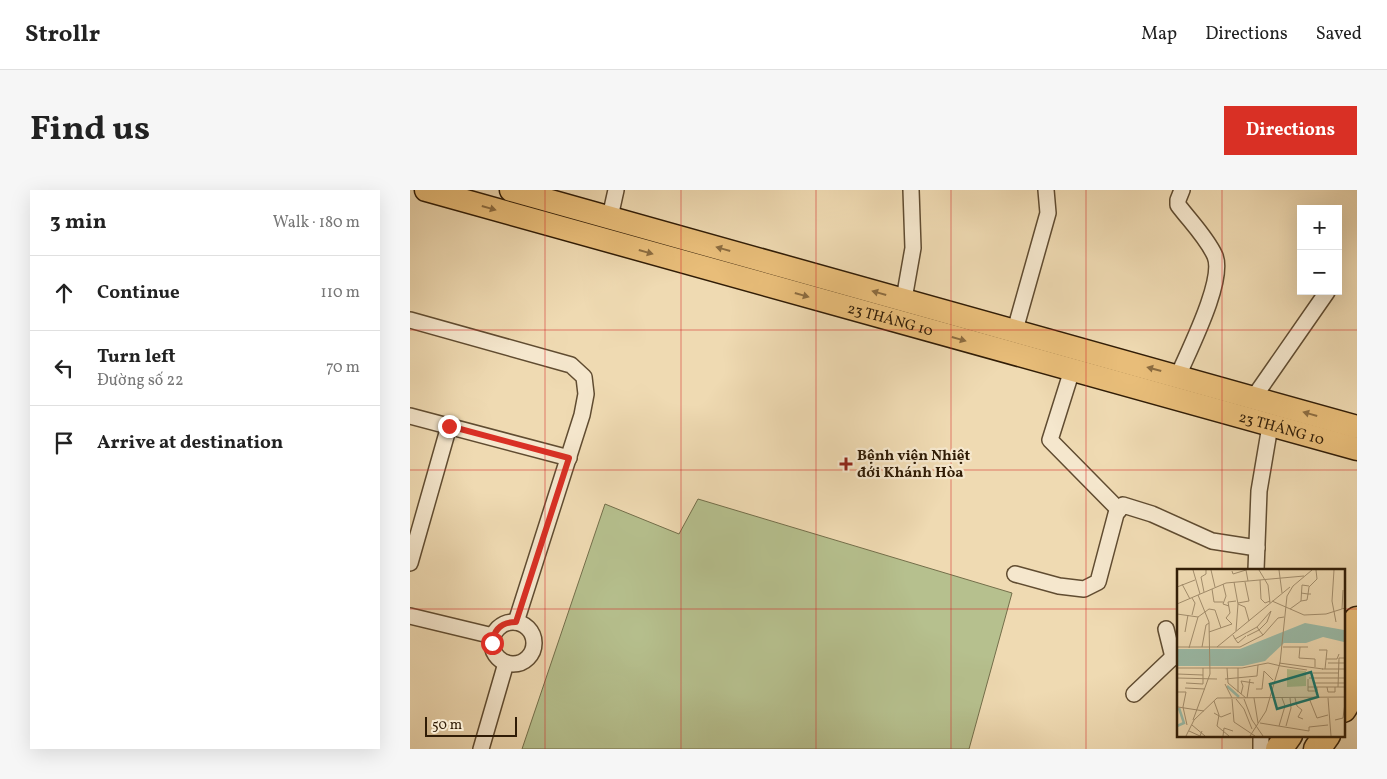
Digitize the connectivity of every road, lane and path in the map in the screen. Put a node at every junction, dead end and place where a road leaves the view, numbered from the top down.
1 (426, 190) edge
2 (511, 190) edge
3 (616, 190) edge
4 (911, 190) edge
5 (1046, 190) edge
6 (1182, 190) edge
7 (610, 217) junction
8 (1325, 295) edge
9 (904, 299) junction
10 (410, 320) edge
11 (1015, 330) junction
12 (1072, 370) junction
13 (1178, 376) junction
14 (1254, 397) junction
15 (410, 416) edge
16 (449, 426) junction
17 (1270, 426) junction
18 (1357, 427) edge
19 (1357, 449) edge
20 (569, 458) junction
21 (1119, 510) junction
22 (416, 516) edge
23 (1257, 548) junction
24 (410, 564) edge
25 (1256, 569) edge
26 (1015, 574) dead end
27 (410, 616) edge
28 (1357, 620) edge
29 (516, 622) junction
30 (1166, 629) dead end
31 (493, 636) junction
32 (1344, 642) edge
33 (1357, 653) edge
34 (1176, 657) edge
35 (506, 663) junction
36 (1344, 676) edge
37 (1357, 686) edge
38 (1134, 694) dead end
39 (1344, 707) edge
40 (1260, 736) edge
41 (1288, 736) edge
42 (1307, 736) edge
43 (1326, 736) edge
44 (481, 749) edge
45 (1262, 749) edge
46 (1279, 749) edge
47 (1299, 749) edge
48 (1317, 749) edge

1 -> 12 main road, 23 THÁNG 10
2 - 7 main road, 23 THÁNG 10
3 - 7 street
4 - 9 street
5 - 11 street
6 - 13 street
9 -> 7 main road, 23 THÁNG 10
8 - 14 street
9 - 11 main road, 23 THÁNG 10
10 - 20 street
13 -> 11 main road, 23 THÁNG 10
12 - 17 main road, 23 THÁNG 10
12 - 21 street
13 - 14 main road, 23 THÁNG 10
18 -> 14 main road, 23 THÁNG 10
15 - 16 street
16 - 20 street
16 - 22 street
17 - 19 main road, 23 THÁNG 10
17 - 23 street
20 - 29 street
21 - 23 street
21 - 26 street
22 - 24 street
23 - 25 street
27 - 31 street
28 - 32 highway
29 - 31 street
29 - 35 street
30 - 34 street
31 - 35 street
33 - 36 highway
34 - 38 street
35 - 44 street
37 - 39 highway
40 - 45 street
41 - 46 highway
42 - 47 highway
43 - 48 highway

